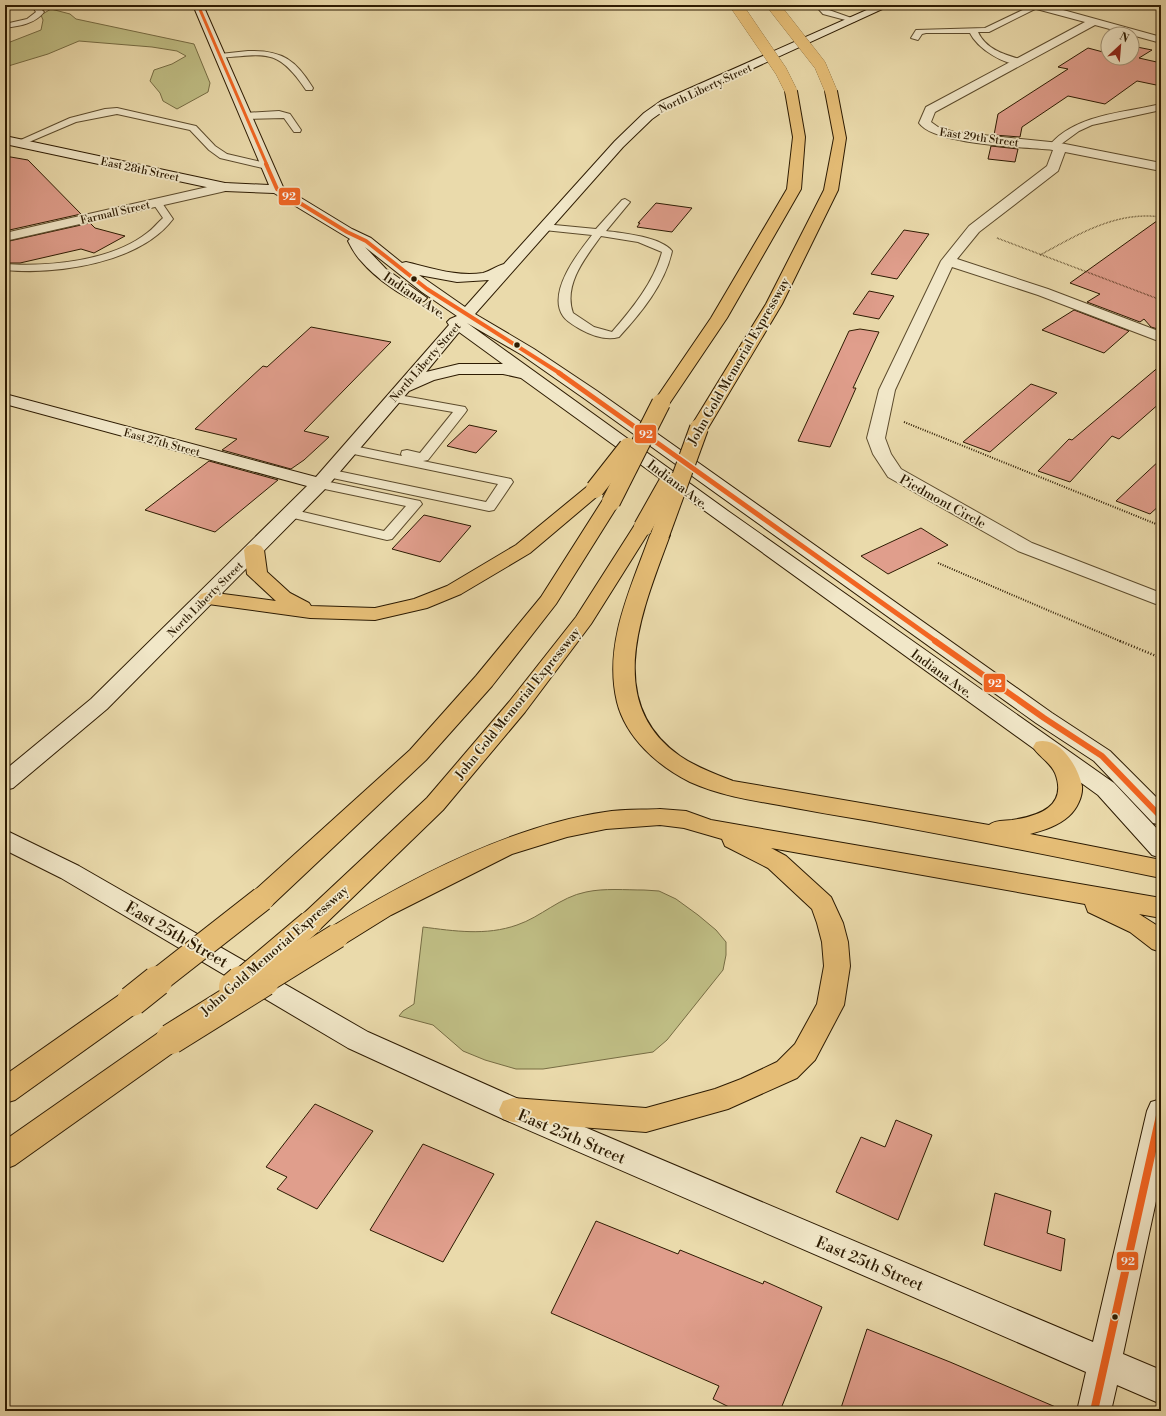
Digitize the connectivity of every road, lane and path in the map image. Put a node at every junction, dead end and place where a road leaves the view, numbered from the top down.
1 (5, 5) edge
2 (198, 5) edge
3 (736, 5) edge
4 (773, 5) edge
5 (819, 5) edge
6 (886, 5) edge
7 (1035, 6) edge
8 (853, 20) junction
9 (1093, 22) junction
10 (5, 26) edge
11 (973, 30) junction
12 (915, 38) dead end
13 (1161, 40) edge
14 (220, 56) junction
15 (1020, 62) junction
16 (309, 88) dead end
17 (1161, 107) edge
18 (246, 116) junction
19 (297, 130) dead end
20 (5, 140) edge
21 (19, 143) junction
22 (1057, 147) junction
23 (267, 166) junction
24 (1161, 167) edge
25 (225, 187) junction
26 (277, 189) junction
27 (157, 202) junction
28 (625, 202) dead end
29 (1161, 218) edge
30 (544, 227) junction
31 (974, 229) junction
32 (347, 232) junction
33 (599, 233) junction
34 (5, 236) edge
35 (1040, 255) junction
36 (388, 258) junction
37 (514, 261) junction
38 (948, 261) junction
39 (5, 267) edge
40 (1161, 300) edge
41 (462, 319) junction
42 (1161, 337) edge
43 (540, 384) junction
44 (397, 394) junction
45 (5, 399) edge
46 (883, 413) junction
47 (352, 447) junction
48 (324, 478) junction
49 (603, 496) junction
50 (290, 513) junction
51 (1161, 526) edge
52 (652, 531) junction
53 (254, 550) junction
54 (938, 564) dead end
55 (208, 598) junction
56 (1161, 600) edge
57 (310, 612) junction
58 (1161, 658) edge
59 (1044, 747) junction
60 (5, 782) edge
61 (1161, 817) edge
62 (709, 828) junction
63 (973, 831) junction
64 (5, 839) edge
65 (1161, 849) edge
66 (1161, 868) edge
67 (1035, 886) junction
68 (1161, 908) edge
69 (1161, 942) edge
70 (171, 1039) junction
71 (5, 1091) edge
72 (513, 1110) junction
73 (1161, 1112) edge
74 (5, 1156) edge
75 (1105, 1364) junction
76 (1161, 1387) edge
77 (1094, 1411) edge

1 - 10 lane
2 - 14 main road
3 - 49 highway, bridge
4 - 52 highway, John Gold Memorial Expressway, bridge
5 - 8 lane
6 - 8 main road, North Liberty Street
7 - 9 main road
7 - 11 lane
8 - 30 main road, North Liberty Street
9 - 13 main road
9 - 15 main road, East 29th Street
11 - 12 lane
11 - 15 lane
14 - 16 lane
14 - 18 main road
15 - 22 main road, East 29th Street
17 - 22 lane
18 - 19 lane
18 - 23 main road
20 - 21 main road, East 28th Street
21 - 23 lane
21 - 25 main road, East 28th Street
22 - 24 main road, East 29th Street
22 - 31 main road, Piedmont Circle
23 - 26 main road
25 - 26 main road, East 28th Street
25 - 27 main road, Farmall Street
26 - 32 main road
27 - 34 main road, Farmall Street
27 - 39 lane
28 - 33 lane
29 - 35 path
30 - 33 lane
30 - 37 main road, North Liberty Street
31 - 35 path
31 - 38 main road, Piedmont Circle
32 - 36 main road, Indiana Ave.
32 - 41 main road, Indiana Ave.
33 - 33 lane
35 - 40 path
36 - 37 main road
36 - 41 main road, Indiana Ave.
37 - 41 main road, North Liberty Street
38 - 42 main road
38 - 46 main road, Piedmont Circle
41 - 43 main road, Indiana Ave.
41 - 44 main road, North Liberty Street
41 - 61 main road, Indiana Ave.
43 - 44 main road
43 - 59 main road, Indiana Ave.
44 - 47 main road, North Liberty Street
44 - 47 lane
45 - 48 main road, East 27th Street
46 - 51 path
46 - 56 main road, Piedmont Circle
47 - 48 main road, North Liberty Street
47 - 48 lane
48 - 50 main road, North Liberty Street
48 - 50 lane
49 - 57 highway
49 - 71 highway, bridge
50 - 53 main road, North Liberty Street
52 - 63 highway
52 - 70 highway, John Gold Memorial Expressway, bridge
53 - 55 main road, North Liberty Street
53 - 57 highway
54 - 58 path
55 - 57 highway
55 - 60 main road, North Liberty Street
59 - 63 highway
59 - 65 main road, Indiana Ave.
62 - 67 highway
62 - 70 highway, bridge
62 - 72 highway
63 - 66 highway
64 - 72 main road, East 25th Street
67 - 68 highway
67 - 69 highway
70 - 74 highway, John Gold Memorial Expressway
72 - 75 main road, East 25th Street
73 - 75 main road
75 - 76 main road, East 25th Street
75 - 77 main road

